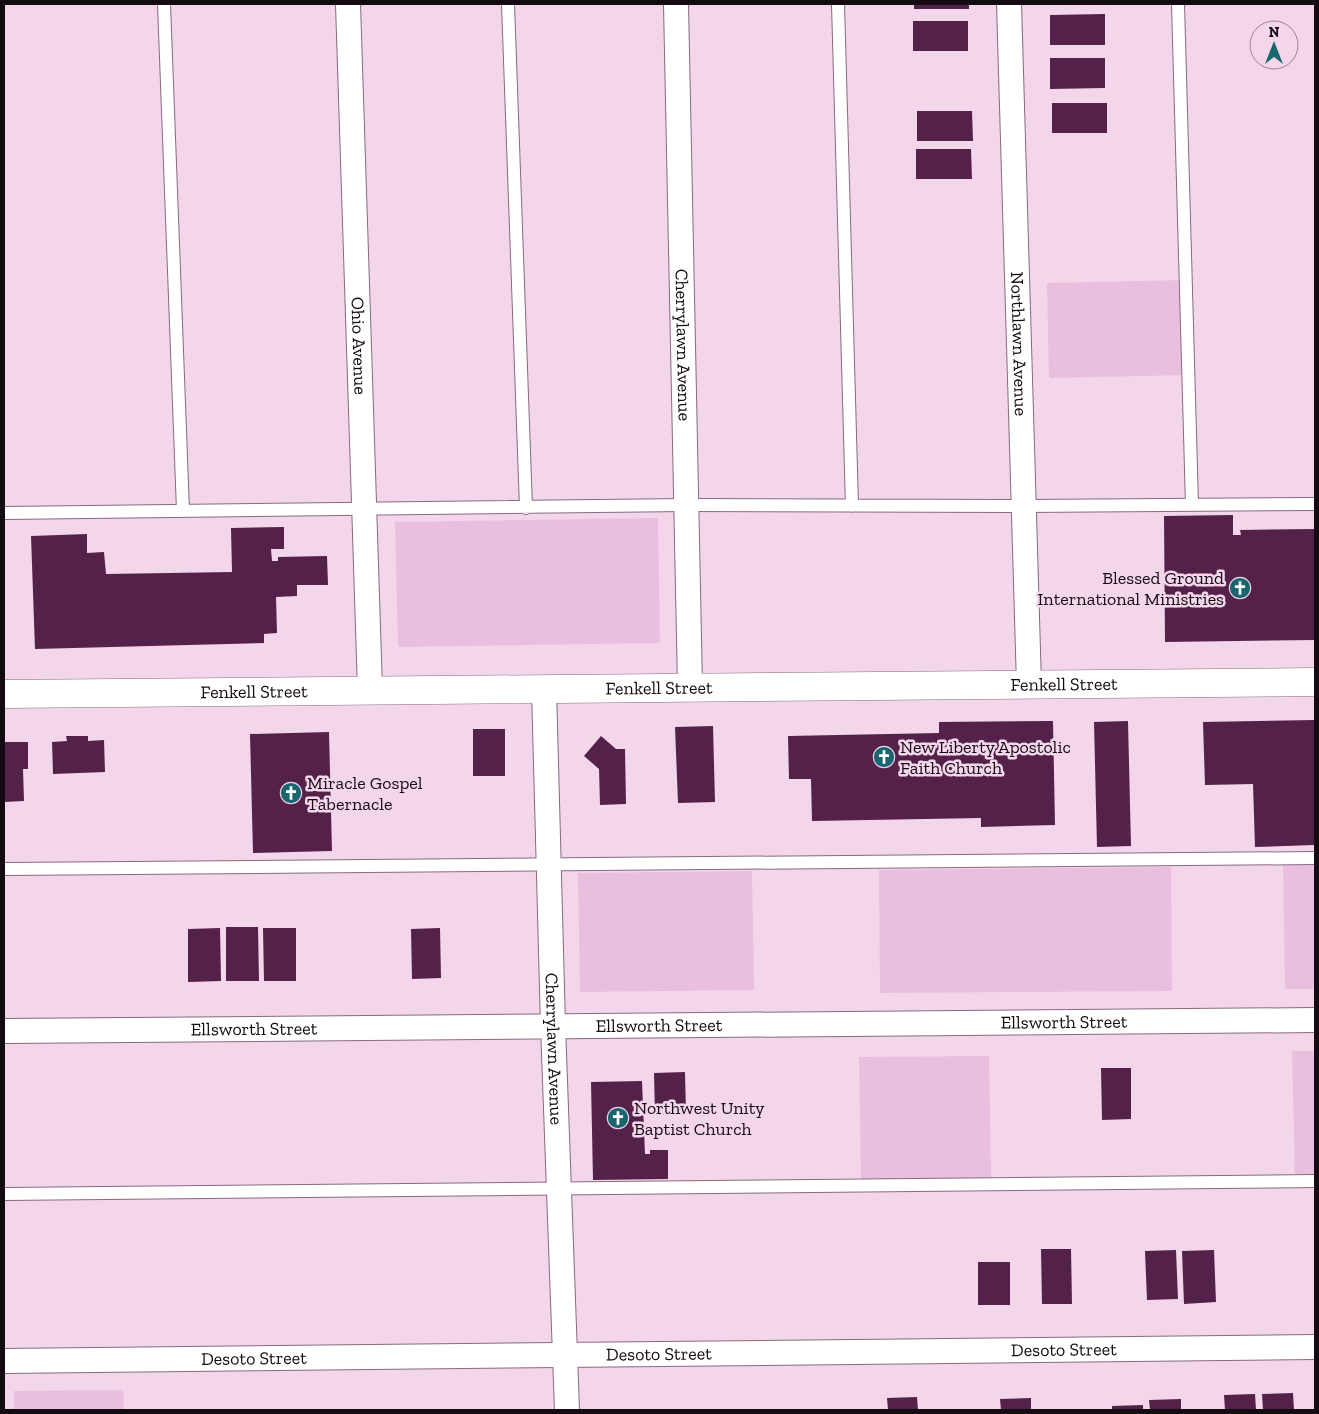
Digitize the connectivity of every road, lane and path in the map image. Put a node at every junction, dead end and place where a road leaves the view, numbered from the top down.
1 (164, 4) edge
2 (348, 4) edge
3 (508, 4) edge
4 (676, 4) edge
5 (838, 4) edge
6 (1009, 4) edge
7 (1178, 4) edge
8 (1315, 504) edge
9 (1192, 505) junction
10 (686, 506) junction
11 (852, 506) junction
12 (1023, 506) junction
13 (526, 508) junction
14 (364, 510) junction
15 (183, 511) junction
16 (4, 513) edge
17 (4, 680) edge
18 (1315, 682) edge
19 (1029, 685) junction
20 (690, 687) junction
21 (544, 688) junction
22 (370, 690) junction
23 (4, 694) edge
24 (1315, 858) edge
25 (549, 865) junction
26 (4, 869) edge
27 (1315, 1020) edge
28 (553, 1026) junction
29 (4, 1032) edge
30 (1315, 1181) edge
31 (559, 1187) junction
32 (4, 1194) edge
33 (1315, 1347) edge
34 (565, 1356) junction
35 (4, 1361) edge
36 (566, 1410) edge

1 - 15 lane
2 - 14 street, Ohio Avenue
3 - 13 lane
4 - 10 street, Cherrylawn Avenue
5 - 11 lane
6 - 12 street, Northlawn Avenue
7 - 9 lane
8 - 9 lane
9 - 12 lane
10 - 11 lane
10 - 13 lane
10 - 20 street, Cherrylawn Avenue
11 - 12 lane
12 - 19 street, Northlawn Avenue
13 - 14 lane
14 - 15 lane
14 - 22 street, Ohio Avenue
15 - 16 lane
17 - 23 street
18 - 19 street, Fenkell Street
19 - 20 street, Fenkell Street
20 - 21 street, Fenkell Street
21 - 22 street, Fenkell Street
21 - 25 street, Cherrylawn Avenue
22 - 23 street, Fenkell Street
24 - 25 lane
25 - 26 lane
25 - 28 street, Cherrylawn Avenue
27 - 28 street, Ellsworth Street
28 - 29 street, Ellsworth Street
28 - 31 street, Cherrylawn Avenue
30 - 31 lane
31 - 32 lane
31 - 34 street, Cherrylawn Avenue
33 - 34 street, Desoto Street
34 - 35 street, Desoto Street
34 - 36 street, Cherrylawn Avenue

